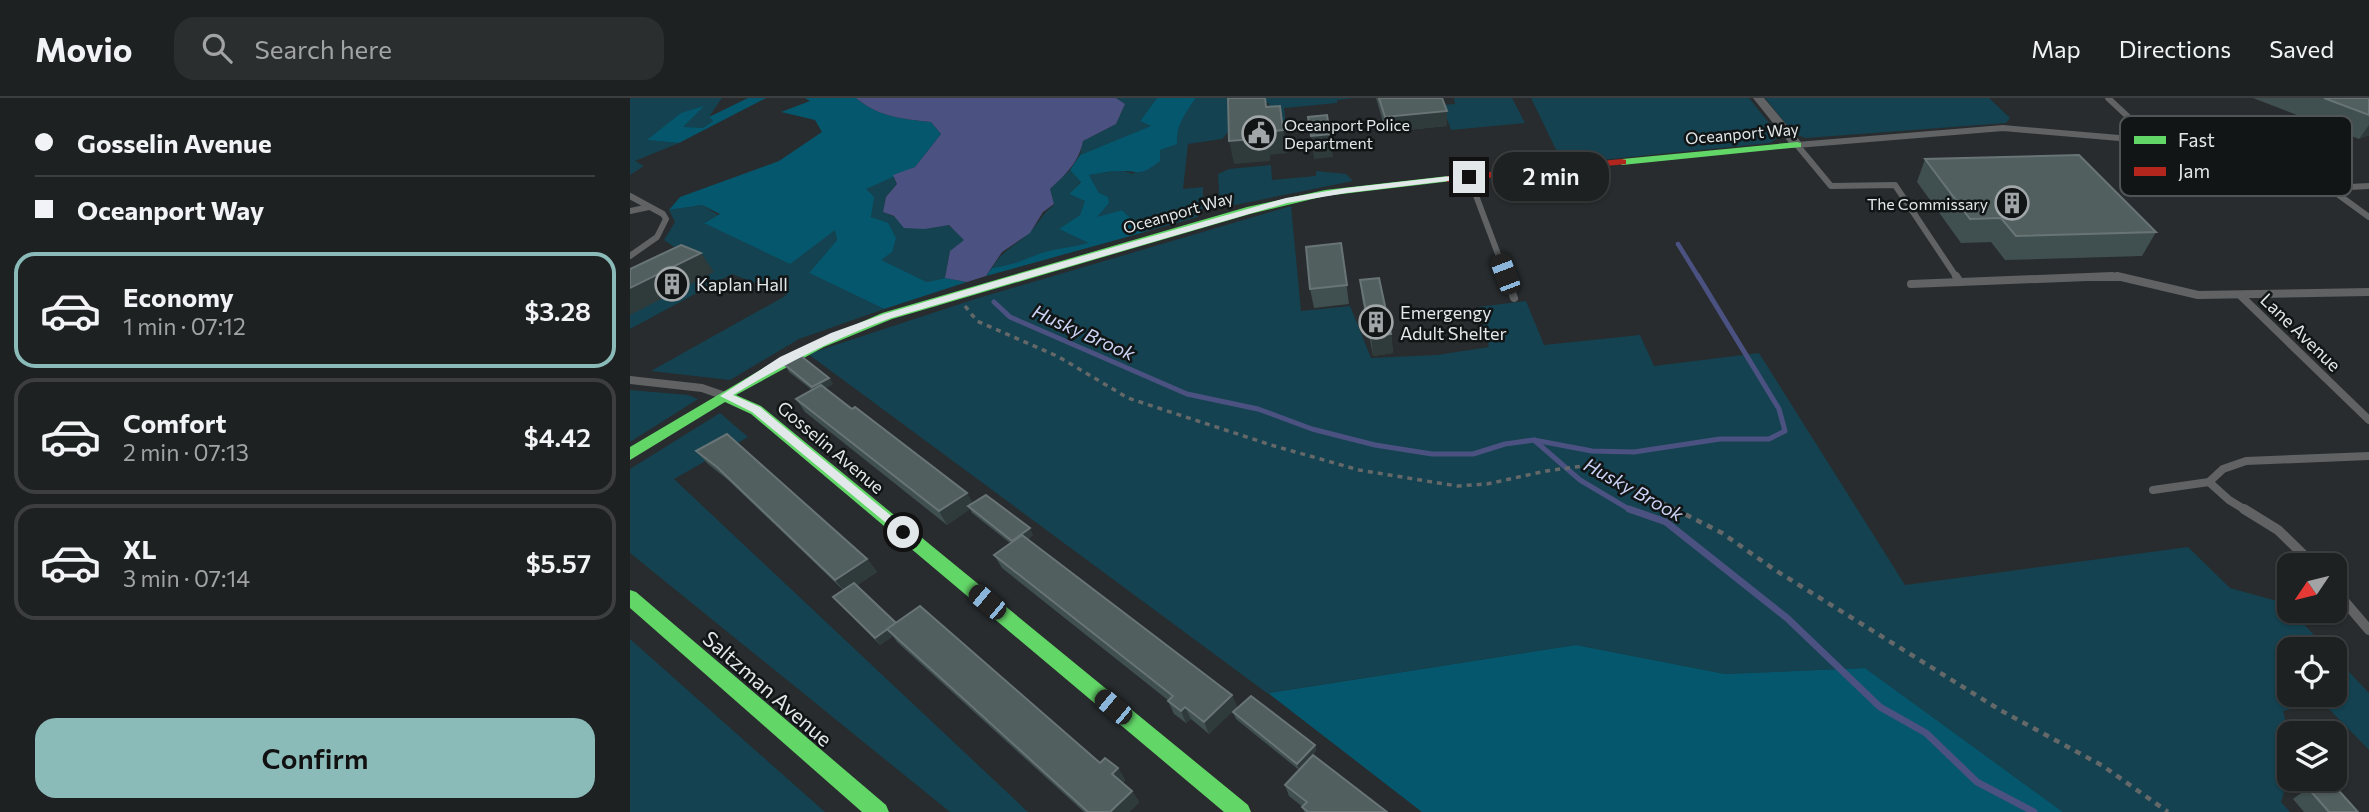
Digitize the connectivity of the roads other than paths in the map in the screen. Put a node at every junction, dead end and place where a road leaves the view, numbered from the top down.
1 (1758, 98) edge
2 (2108, 98) edge
3 (2127, 116) edge
4 (2120, 139) edge
5 (1797, 145) junction
6 (1469, 177) junction
7 (630, 196) edge
8 (2341, 196) edge
9 (649, 207) junction
10 (630, 211) edge
11 (2369, 217) edge
12 (630, 256) edge
13 (1960, 282) junction
14 (1911, 284) dead end
15 (2369, 292) edge
16 (2241, 296) junction
17 (1514, 298) dead end
18 (630, 380) edge
19 (725, 396) junction
20 (2369, 420) edge
21 (630, 454) edge
22 (2369, 456) edge
23 (2208, 482) junction
24 (2153, 490) dead end
25 (2302, 553) edge
26 (630, 597) edge
27 (2347, 604) edge
28 (2369, 630) edge
29 (878, 812) edge
30 (1240, 812) edge

1 - 5 street
2 - 3 lane
4 - 5 lane, Oceanport Way
5 - 6 street, Oceanport Way
5 - 13 lane
6 - 17 lane
6 - 19 street, Oceanport Way
7 - 9 lane
8 - 11 lane, Oceanport Way
9 - 10 lane
9 - 12 lane
13 - 14 lane
13 - 16 lane
15 - 16 lane
16 - 20 lane, Lane Avenue
18 - 19 lane, Gosselin Avenue
19 - 21 street, Oceanport Way
19 - 30 street, Gosselin Avenue
22 - 23 lane
23 - 24 lane
23 - 25 lane
26 - 29 street, Saltzman Avenue
27 - 28 lane

